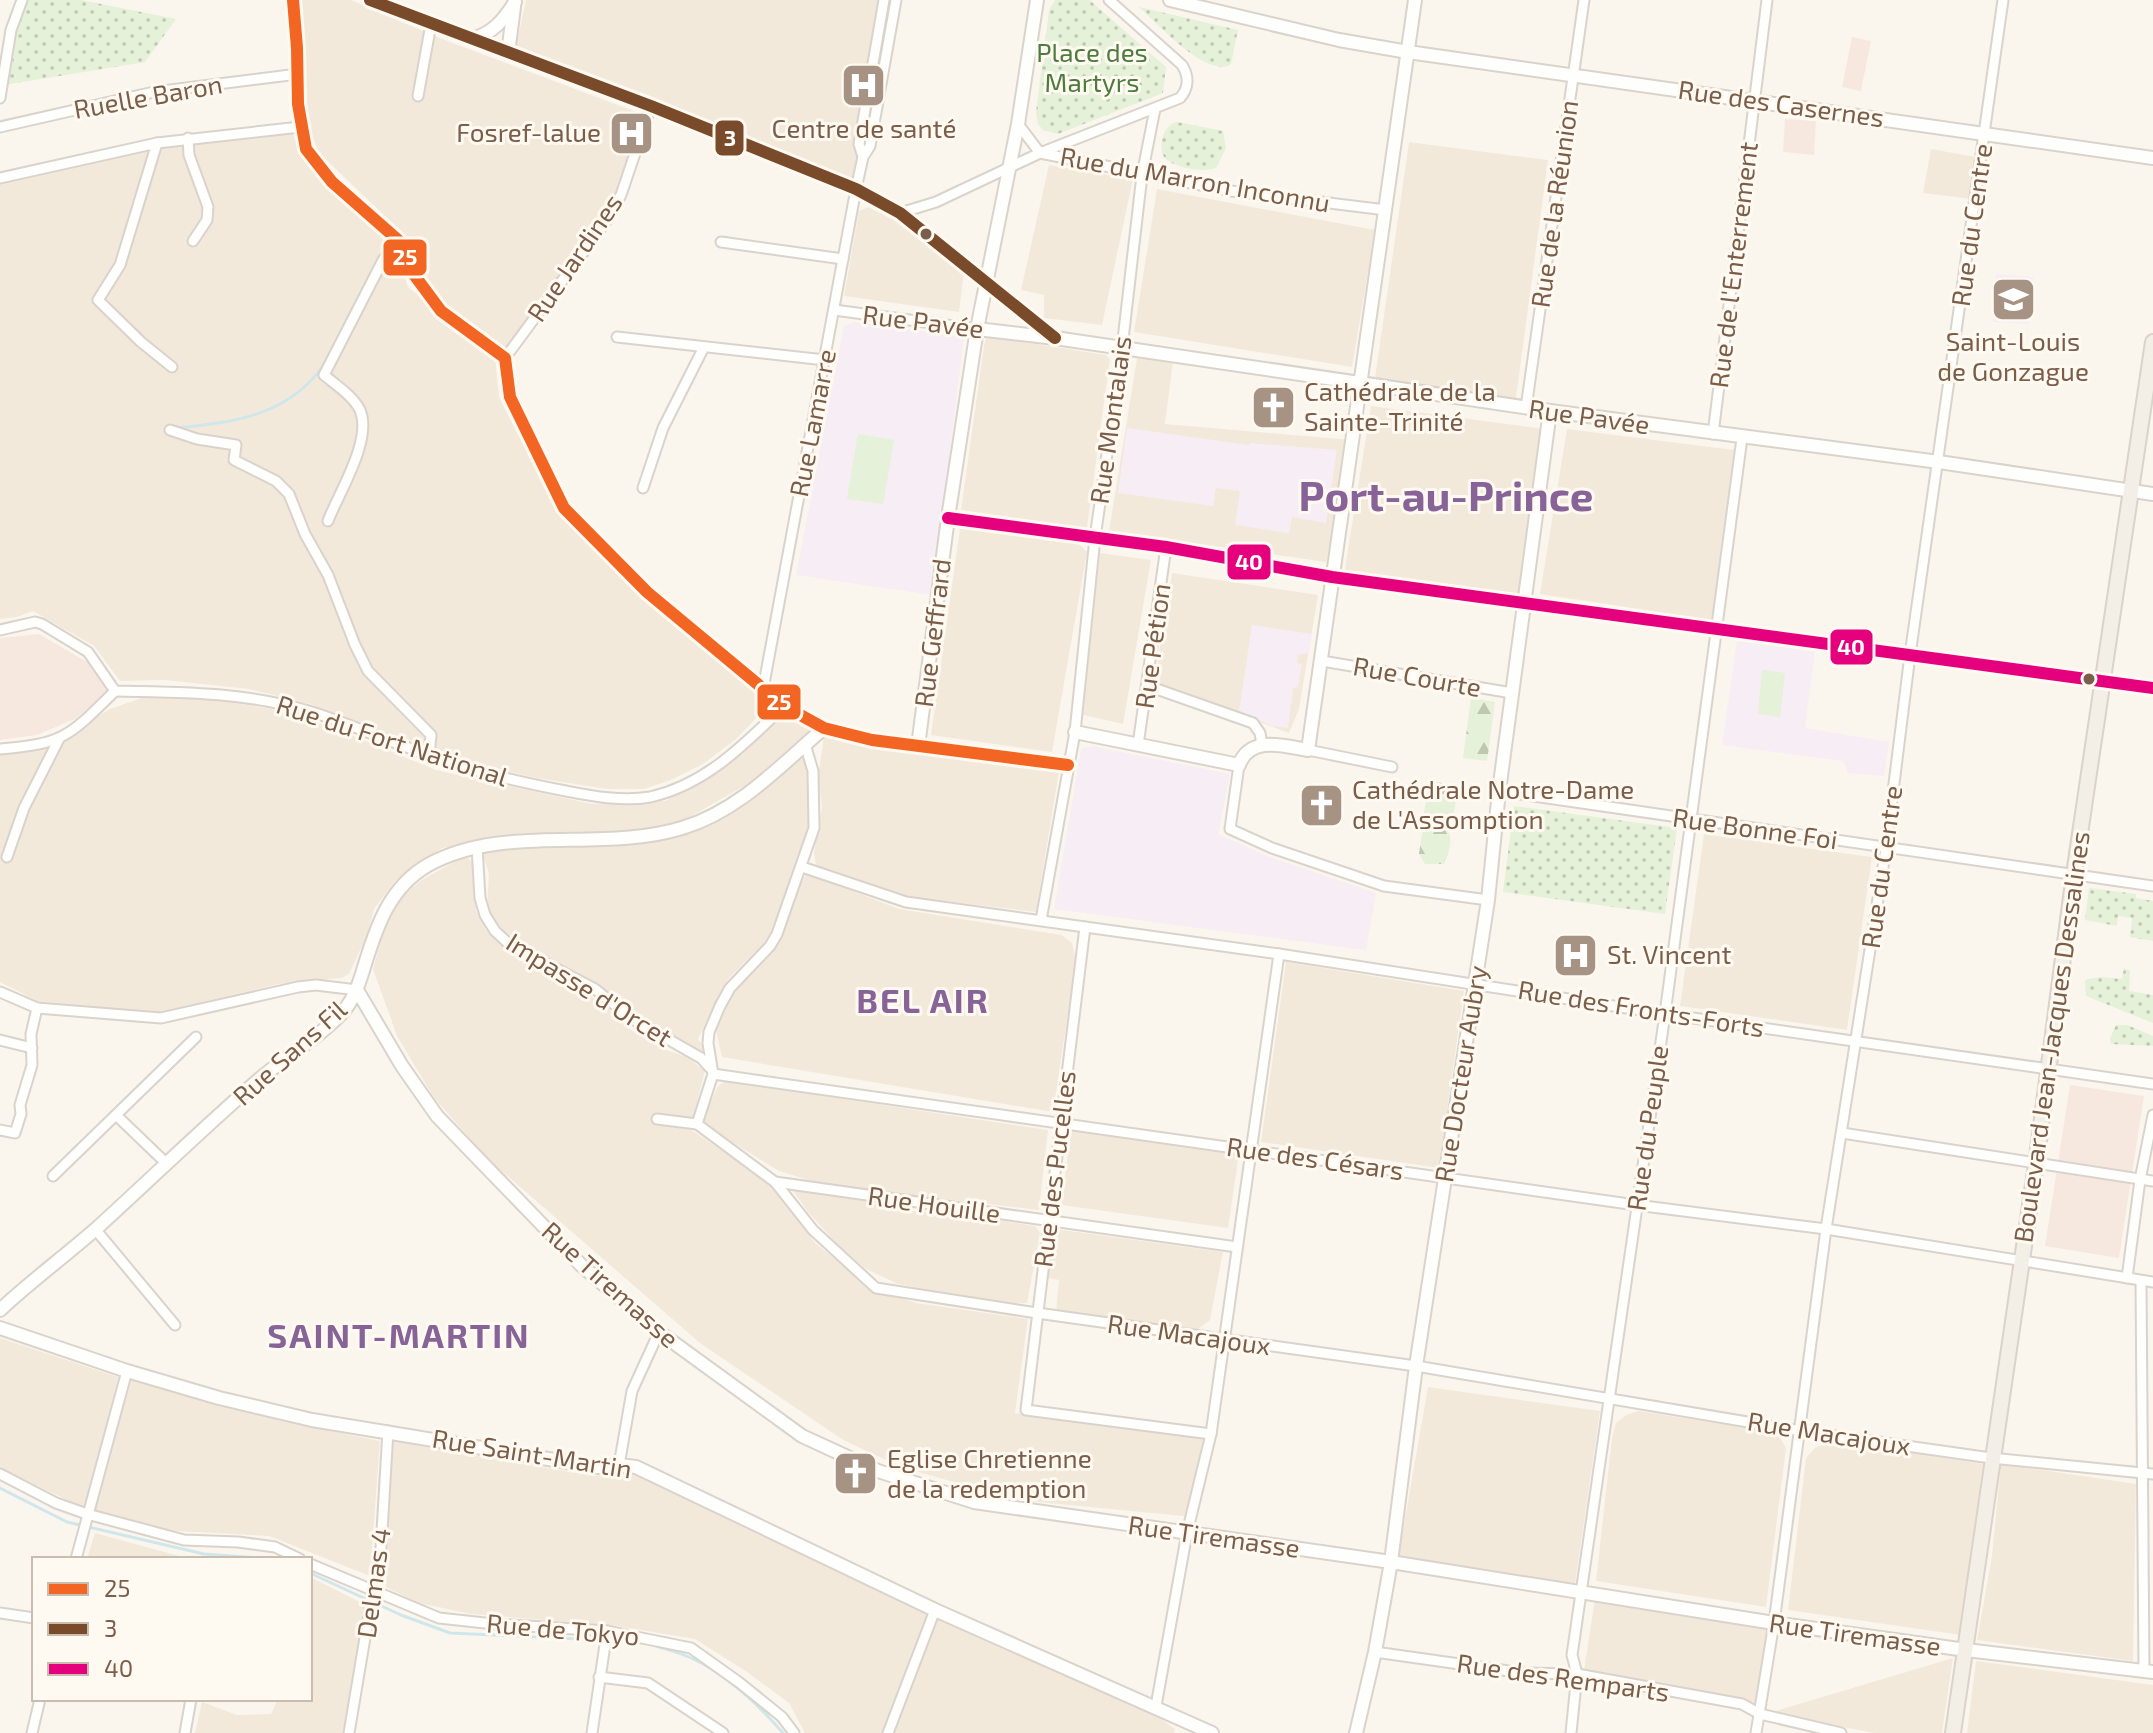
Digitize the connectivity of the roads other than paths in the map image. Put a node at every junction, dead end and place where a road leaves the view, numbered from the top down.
1 (22, 0) edge
2 (293, 0) edge
3 (370, 0) edge
4 (884, 0) edge
5 (896, 0) edge
6 (1037, 0) edge
7 (1109, 0) edge
8 (1170, 0) edge
9 (1415, 0) edge
10 (1584, 0) edge
11 (1767, 0) edge
12 (2003, 0) edge
13 (515, 1) edge
14 (431, 24) junction
15 (472, 39) junction
16 (1408, 52) junction
17 (508, 53) junction
18 (298, 74) junction
19 (1574, 74) junction
20 (418, 96) dead end
21 (0, 98) edge
22 (1753, 100) junction
23 (651, 106) junction
24 (1155, 109) junction
25 (1018, 124) junction
26 (0, 127) edge
27 (300, 127) junction
28 (1984, 134) junction
29 (188, 138) junction
30 (157, 143) junction
31 (1040, 153) junction
32 (863, 157) junction
33 (2153, 158) edge
34 (1010, 167) junction
35 (1142, 175) junction
36 (0, 178) edge
37 (856, 189) junction
38 (1386, 210) junction
39 (900, 213) junction
40 (398, 240) junction
41 (193, 241) dead end
42 (721, 242) dead end
43 (843, 259) junction
44 (987, 281) junction
45 (834, 310) junction
46 (977, 329) junction
47 (617, 337) dead end
48 (1055, 338) junction
49 (2153, 342) edge
50 (704, 347) junction
51 (1122, 348) junction
52 (505, 358) junction
53 (825, 360) junction
54 (172, 367) dead end
55 (1361, 382) junction
56 (1526, 408) junction
57 (1550, 411) junction
58 (170, 430) dead end
59 (1713, 434) junction
60 (1742, 438) junction
61 (1939, 462) junction
62 (643, 488) dead end
63 (2132, 491) junction
64 (2153, 494) edge
65 (948, 518) junction
66 (328, 521) dead end
67 (1095, 538) junction
68 (1166, 547) junction
69 (1332, 577) junction
70 (1525, 602) junction
71 (0, 630) edge
72 (1719, 630) junction
73 (1910, 655) junction
74 (1322, 661) junction
75 (2102, 681) junction
76 (1148, 686) junction
77 (2153, 688) edge
78 (763, 689) junction
79 (115, 691) junction
80 (1512, 693) junction
81 (784, 706) junction
82 (824, 728) junction
83 (1075, 732) junction
84 (59, 739) junction
85 (805, 744) junction
86 (1138, 745) junction
87 (1262, 745) junction
88 (918, 746) junction
89 (0, 749) edge
90 (1308, 750) junction
91 (429, 755) junction
92 (1068, 765) junction
93 (1239, 765) junction
94 (1392, 767) dead end
95 (1499, 791) junction
96 (1690, 819) junction
97 (477, 847) junction
98 (1886, 848) junction
99 (7, 857) dead end
100 (802, 867) junction
101 (2074, 874) junction
102 (2153, 886) edge
103 (1488, 900) junction
104 (1041, 920) junction
105 (1085, 927) junction
106 (1279, 954) junction
107 (1474, 984) junction
108 (357, 990) junction
109 (0, 992) edge
110 (37, 1008) junction
111 (1665, 1014) junction
112 (196, 1037) dead end
113 (0, 1040) edge
114 (1856, 1041) junction
115 (32, 1048) junction
116 (2048, 1069) junction
117 (713, 1074) junction
118 (2153, 1084) edge
119 (116, 1115) junction
120 (2153, 1115) edge
121 (657, 1119) dead end
122 (1061, 1122) junction
123 (697, 1124) junction
124 (0, 1130) edge
125 (1842, 1133) junction
126 (1252, 1150) junction
127 (167, 1164) junction
128 (2036, 1164) junction
129 (53, 1176) dead end
130 (1445, 1177) junction
131 (2140, 1180) junction
132 (2153, 1181) edge
133 (775, 1182) junction
134 (1636, 1205) junction
135 (1050, 1220) junction
136 (95, 1229) junction
137 (1826, 1229) junction
138 (1237, 1247) junction
139 (2021, 1261) junction
140 (2127, 1278) junction
141 (2141, 1281) junction
142 (2153, 1282) edge
143 (0, 1310) edge
144 (1037, 1313) junction
145 (175, 1325) dead end
146 (0, 1328) edge
147 (659, 1332) junction
148 (1224, 1340) junction
149 (1416, 1366) junction
150 (127, 1371) junction
151 (1611, 1398) junction
152 (388, 1431) junction
153 (1801, 1431) junction
154 (1211, 1434) junction
155 (1991, 1458) junction
156 (619, 1465) junction
157 (0, 1474) edge
158 (2148, 1474) edge
159 (87, 1514) junction
160 (1187, 1533) junction
161 (77, 1557) edge
162 (296, 1557) edge
163 (1391, 1562) junction
164 (312, 1565) edge
165 (1582, 1592) junction
166 (373, 1594) junction
167 (935, 1610) junction
168 (0, 1613) edge
169 (32, 1618) edge
170 (1774, 1623) junction
171 (607, 1631) junction
172 (1966, 1650) junction
173 (1375, 1652) junction
174 (2148, 1672) edge
175 (1577, 1674) junction
176 (599, 1677) junction
177 (40, 1701) edge
178 (191, 1701) edge
179 (1156, 1706) junction
180 (1760, 1714) junction
181 (1189, 1729) edge
182 (32, 1733) edge
183 (185, 1733) edge
184 (349, 1733) edge
185 (592, 1733) edge
186 (723, 1733) edge
187 (794, 1733) edge
188 (888, 1733) edge
189 (1212, 1733) edge
190 (1356, 1733) edge
191 (1571, 1733) edge
192 (1756, 1733) edge
193 (1841, 1733) edge
194 (1953, 1733) edge

1 - 21 street
2 - 18 street
3 - 14 street
4 - 32 street, Rue Lamarre
5 - 32 street, Rue Lamarre
6 - 25 street, Rue Geffrard
7 - 24 street
8 - 16 street, Rue des Casernes
9 - 16 street
10 - 19 street, Rue de la Réunion
11 - 22 street, Rue de l'Enterrement
12 - 28 street, Rue du Centre
13 - 15 street
13 - 17 street
14 - 15 street
14 - 20 street
15 - 17 street
16 - 19 street, Rue des Casernes
16 - 38 street
17 - 23 street
18 - 26 street, Ruelle Baron
18 - 27 street
19 - 22 street, Rue des Casernes
19 - 56 street, Rue de la Réunion
22 - 28 street, Rue des Casernes
22 - 59 street, Rue de l'Enterrement
23 - 37 street
23 - 52 street, Rue Jardines
24 - 31 street
24 - 35 street, Rue Montalais
25 - 31 street, Rue du Marron Inconnu
25 - 34 street, Rue Geffrard
27 - 29 street
27 - 40 street
28 - 33 street, Rue des Casernes
28 - 61 street, Rue du Centre
29 - 30 street
29 - 41 street
30 - 36 street
30 - 54 street
31 - 34 street
31 - 35 street, Rue du Marron Inconnu
32 - 37 street, Rue Lamarre
34 - 39 street
34 - 44 street, Rue Geffrard
35 - 38 street, Rue du Marron Inconnu
35 - 51 street, Rue Montalais
37 - 39 street
37 - 43 street, Rue Lamarre
38 - 55 street
39 - 44 street
40 - 52 street
40 - 66 street
42 - 43 street
43 - 45 street, Rue Lamarre
44 - 46 street, Rue Geffrard
44 - 48 street
45 - 46 street, Rue Pavée
45 - 53 street, Rue Lamarre
46 - 48 street, Rue Pavée
46 - 65 street, Rue Geffrard
47 - 50 street
48 - 51 street, Rue Pavée
49 - 63 main road, Boulevard Jean-Jacques Dessalines
50 - 53 street
50 - 62 street
51 - 55 street, Rue Pavée
51 - 67 street, Rue Montalais
52 - 78 street
53 - 78 street, Rue Lamarre
55 - 56 street, Rue Pavée
55 - 69 street
56 - 57 street, Rue Pavée
57 - 59 street, Rue Pavée
57 - 70 street, Rue Docteur Aubry
58 - 91 street
59 - 60 street, Rue Pavée
60 - 61 street, Rue Pavée
60 - 72 street, Rue du Peuple
61 - 63 street, Rue Pavée
61 - 73 street, Rue du Centre
63 - 64 street, Rue Pavée
63 - 75 main road, Boulevard Jean-Jacques Dessalines
65 - 67 street
65 - 88 street, Rue Geffrard
67 - 68 street
67 - 83 street, Rue Montalais
68 - 69 street
68 - 76 street, Rue Pétion
69 - 70 street
69 - 74 street
70 - 72 street
70 - 80 street, Rue Docteur Aubry
71 - 79 street
72 - 73 street
72 - 96 street, Rue du Peuple
73 - 75 street
73 - 98 street, Rue du Centre
74 - 80 street, Rue Courte
74 - 90 street
75 - 77 street
75 - 101 main road, Boulevard Jean-Jacques Dessalines
76 - 86 street, Rue Pétion
76 - 87 street
78 - 81 street
79 - 84 street
79 - 91 street, Rue du Fort National
80 - 95 street, Rue Docteur Aubry
81 - 82 street
81 - 91 street, Rue du Fort National
82 - 85 street, Rue Sans Fil
82 - 88 street
83 - 86 street
83 - 92 street, Rue Montalais
84 - 89 street
84 - 99 street
85 - 97 street, Rue Sans Fil
85 - 100 street
86 - 93 street
87 - 90 street
87 - 93 street
88 - 92 street
90 - 94 street
92 - 104 street, Rue Montalais
93 - 103 street
95 - 96 street, Rue Bonne Foi
95 - 103 street, Rue Docteur Aubry
96 - 98 street, Rue Bonne Foi
96 - 111 street, Rue du Peuple
97 - 108 street, Rue Sans Fil
97 - 117 street, Impasse d'Orcet
98 - 101 street, Rue Bonne Foi
98 - 114 street, Rue du Centre
100 - 104 street, Rue des Fronts-Forts
100 - 117 street
101 - 102 street, Rue Bonne Foi
101 - 116 main road, Boulevard Jean-Jacques Dessalines
103 - 107 street, Rue Docteur Aubry
104 - 105 street, Rue des Fronts-Forts
105 - 106 street, Rue des Fronts-Forts
105 - 122 street, Rue des Pucelles
106 - 107 street, Rue des Fronts-Forts
106 - 126 street
107 - 111 street, Rue des Fronts-Forts
107 - 130 street, Rue Docteur Aubry
108 - 110 street
108 - 127 street, Rue Sans Fil
108 - 147 street, Rue Tiremasse
109 - 110 street
110 - 115 street
111 - 114 street, Rue des Fronts-Forts
111 - 134 street, Rue du Peuple
112 - 119 street
113 - 115 street
114 - 116 street, Rue des Fronts-Forts
114 - 125 street, Rue du Centre
115 - 124 street
116 - 118 street, Rue des Fronts-Forts
116 - 128 main road, Boulevard Jean-Jacques Dessalines
117 - 122 street, Rue des Césars
117 - 123 street
119 - 127 street
119 - 129 street
120 - 131 street
121 - 123 street
122 - 126 street, Rue des Césars
122 - 135 street, Rue des Pucelles
123 - 133 street, Rue Macajoux
125 - 128 street
125 - 137 street, Rue du Centre
126 - 130 street, Rue des Césars
126 - 138 street
127 - 136 street, Rue Sans Fil
128 - 131 street
128 - 139 main road, Boulevard Jean-Jacques Dessalines
130 - 134 street, Rue des Césars
130 - 149 street, Rue Docteur Aubry
131 - 132 street
131 - 140 street
133 - 135 street, Rue Houille
133 - 144 street, Rue Macajoux
134 - 137 street, Rue des Césars
134 - 151 street, Rue du Peuple
135 - 138 street, Rue Houille
135 - 144 street, Rue des Pucelles
136 - 143 street, Rue Sans Fil
136 - 145 street
137 - 139 street, Rue des Césars
137 - 153 street, Rue du Centre
138 - 148 street
139 - 140 street, Rue des Césars
139 - 155 main road, Boulevard Jean-Jacques Dessalines
140 - 141 street, Rue des Césars
141 - 142 street, Rue des Césars
141 - 158 street
144 - 148 street, Rue Macajoux
144 - 154 street, Rue des Pucelles
146 - 150 street, Rue Saint-Martin
147 - 156 street
147 - 160 street, Rue Tiremasse
148 - 149 street, Rue Macajoux
148 - 154 street
149 - 151 street, Rue Macajoux
149 - 163 street, Rue Docteur Aubry
150 - 152 street, Rue Saint-Martin
150 - 159 street
151 - 153 street, Rue Macajoux
151 - 165 street, Rue du Peuple
152 - 156 street, Rue Saint-Martin
152 - 166 street, Delmas 4
153 - 155 street, Rue Macajoux
153 - 170 street, Rue du Centre
154 - 160 street
155 - 158 street, Rue Macajoux
155 - 172 main road, Boulevard Jean-Jacques Dessalines
156 - 167 street, Rue Saint-Martin
157 - 159 street
158 - 174 street
159 - 161 street
159 - 162 street
160 - 163 street, Rue Tiremasse
160 - 179 street
163 - 165 street, Rue Tiremasse
163 - 173 street, Rue Docteur Aubry
164 - 166 street, Rue de Tokyo
165 - 170 street, Rue Tiremasse
165 - 175 street, Rue du Peuple
166 - 171 street, Rue de Tokyo
166 - 184 street, Delmas 4
167 - 179 street, Rue Saint-Martin
167 - 188 street
168 - 169 street
170 - 172 street, Rue Tiremasse
170 - 180 street, Rue du Centre
171 - 176 street
171 - 187 street, Rue de Tokyo
172 - 174 street, Rue Tiremasse
172 - 194 main road, Boulevard Jean-Jacques Dessalines
173 - 175 street, Rue des Remparts
173 - 190 street, Rue Docteur Aubry
175 - 180 street, Rue des Remparts
175 - 191 street, Rue du Peuple
176 - 185 street
176 - 186 street
177 - 182 street
178 - 183 street
179 - 181 street, Rue Saint-Martin
180 - 192 street, Rue du Centre
180 - 193 street, Rue des Remparts
181 - 189 street, Rue Saint-Martin

